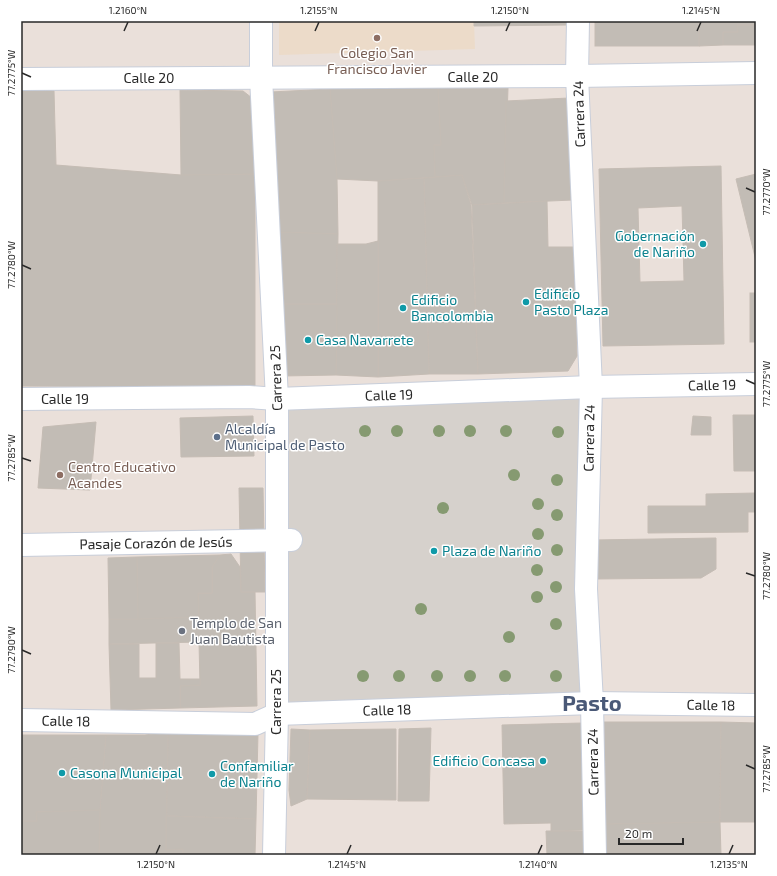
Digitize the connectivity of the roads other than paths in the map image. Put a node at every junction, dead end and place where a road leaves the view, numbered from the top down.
1 (261, 21) edge
2 (578, 21) edge
3 (756, 74) edge
4 (577, 76) junction
5 (261, 78) junction
6 (21, 79) edge
7 (756, 384) edge
8 (591, 387) junction
9 (21, 399) edge
10 (277, 399) junction
11 (284, 541) junction
12 (21, 545) edge
13 (592, 704) junction
14 (756, 705) edge
15 (276, 714) junction
16 (21, 720) edge
17 (274, 855) edge
18 (595, 855) edge

1 - 5 street, Carrera 25
2 - 4 street, Carrera 24
3 - 4 street, Calle 20
4 - 5 street, Calle 20
4 - 8 street, Carrera 24
5 - 6 street, Calle 20
5 - 10 street, Carrera 25
7 - 8 street, Calle 19
8 - 10 street, Calle 19
8 - 13 street, Carrera 24
9 - 10 street, Calle 19
10 - 11 street, Carrera 25
11 - 12 street, Pasaje Corazón de Jesús
11 - 15 street, Carrera 25
13 - 14 street, Calle 18
13 - 15 street, Calle 18
13 - 18 street, Carrera 24
15 - 16 street, Calle 18
15 - 17 street, Carrera 25

